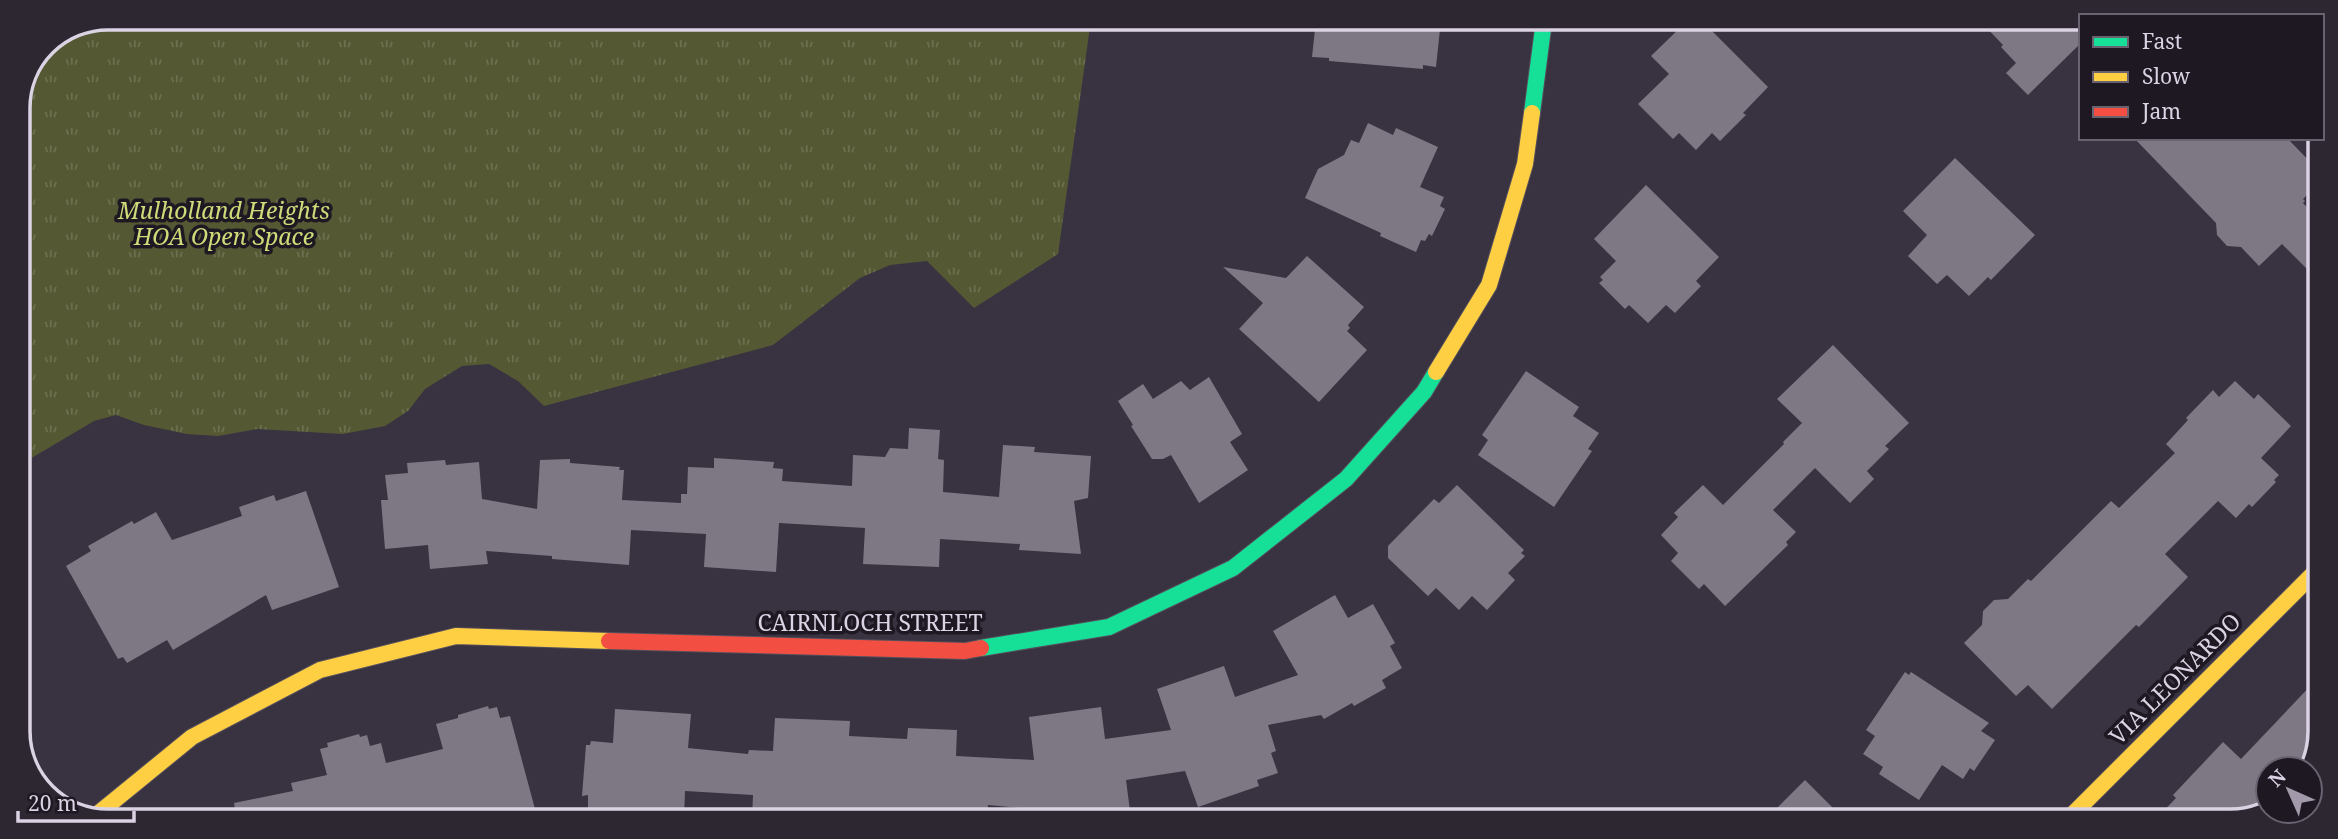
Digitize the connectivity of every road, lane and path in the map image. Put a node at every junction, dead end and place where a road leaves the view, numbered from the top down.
1 (1543, 30) edge
2 (2308, 579) edge
3 (103, 809) edge
4 (2078, 809) edge

1 - 3 street, CAIRNLOCH STREET
2 - 4 street, VIA LEONARDO

